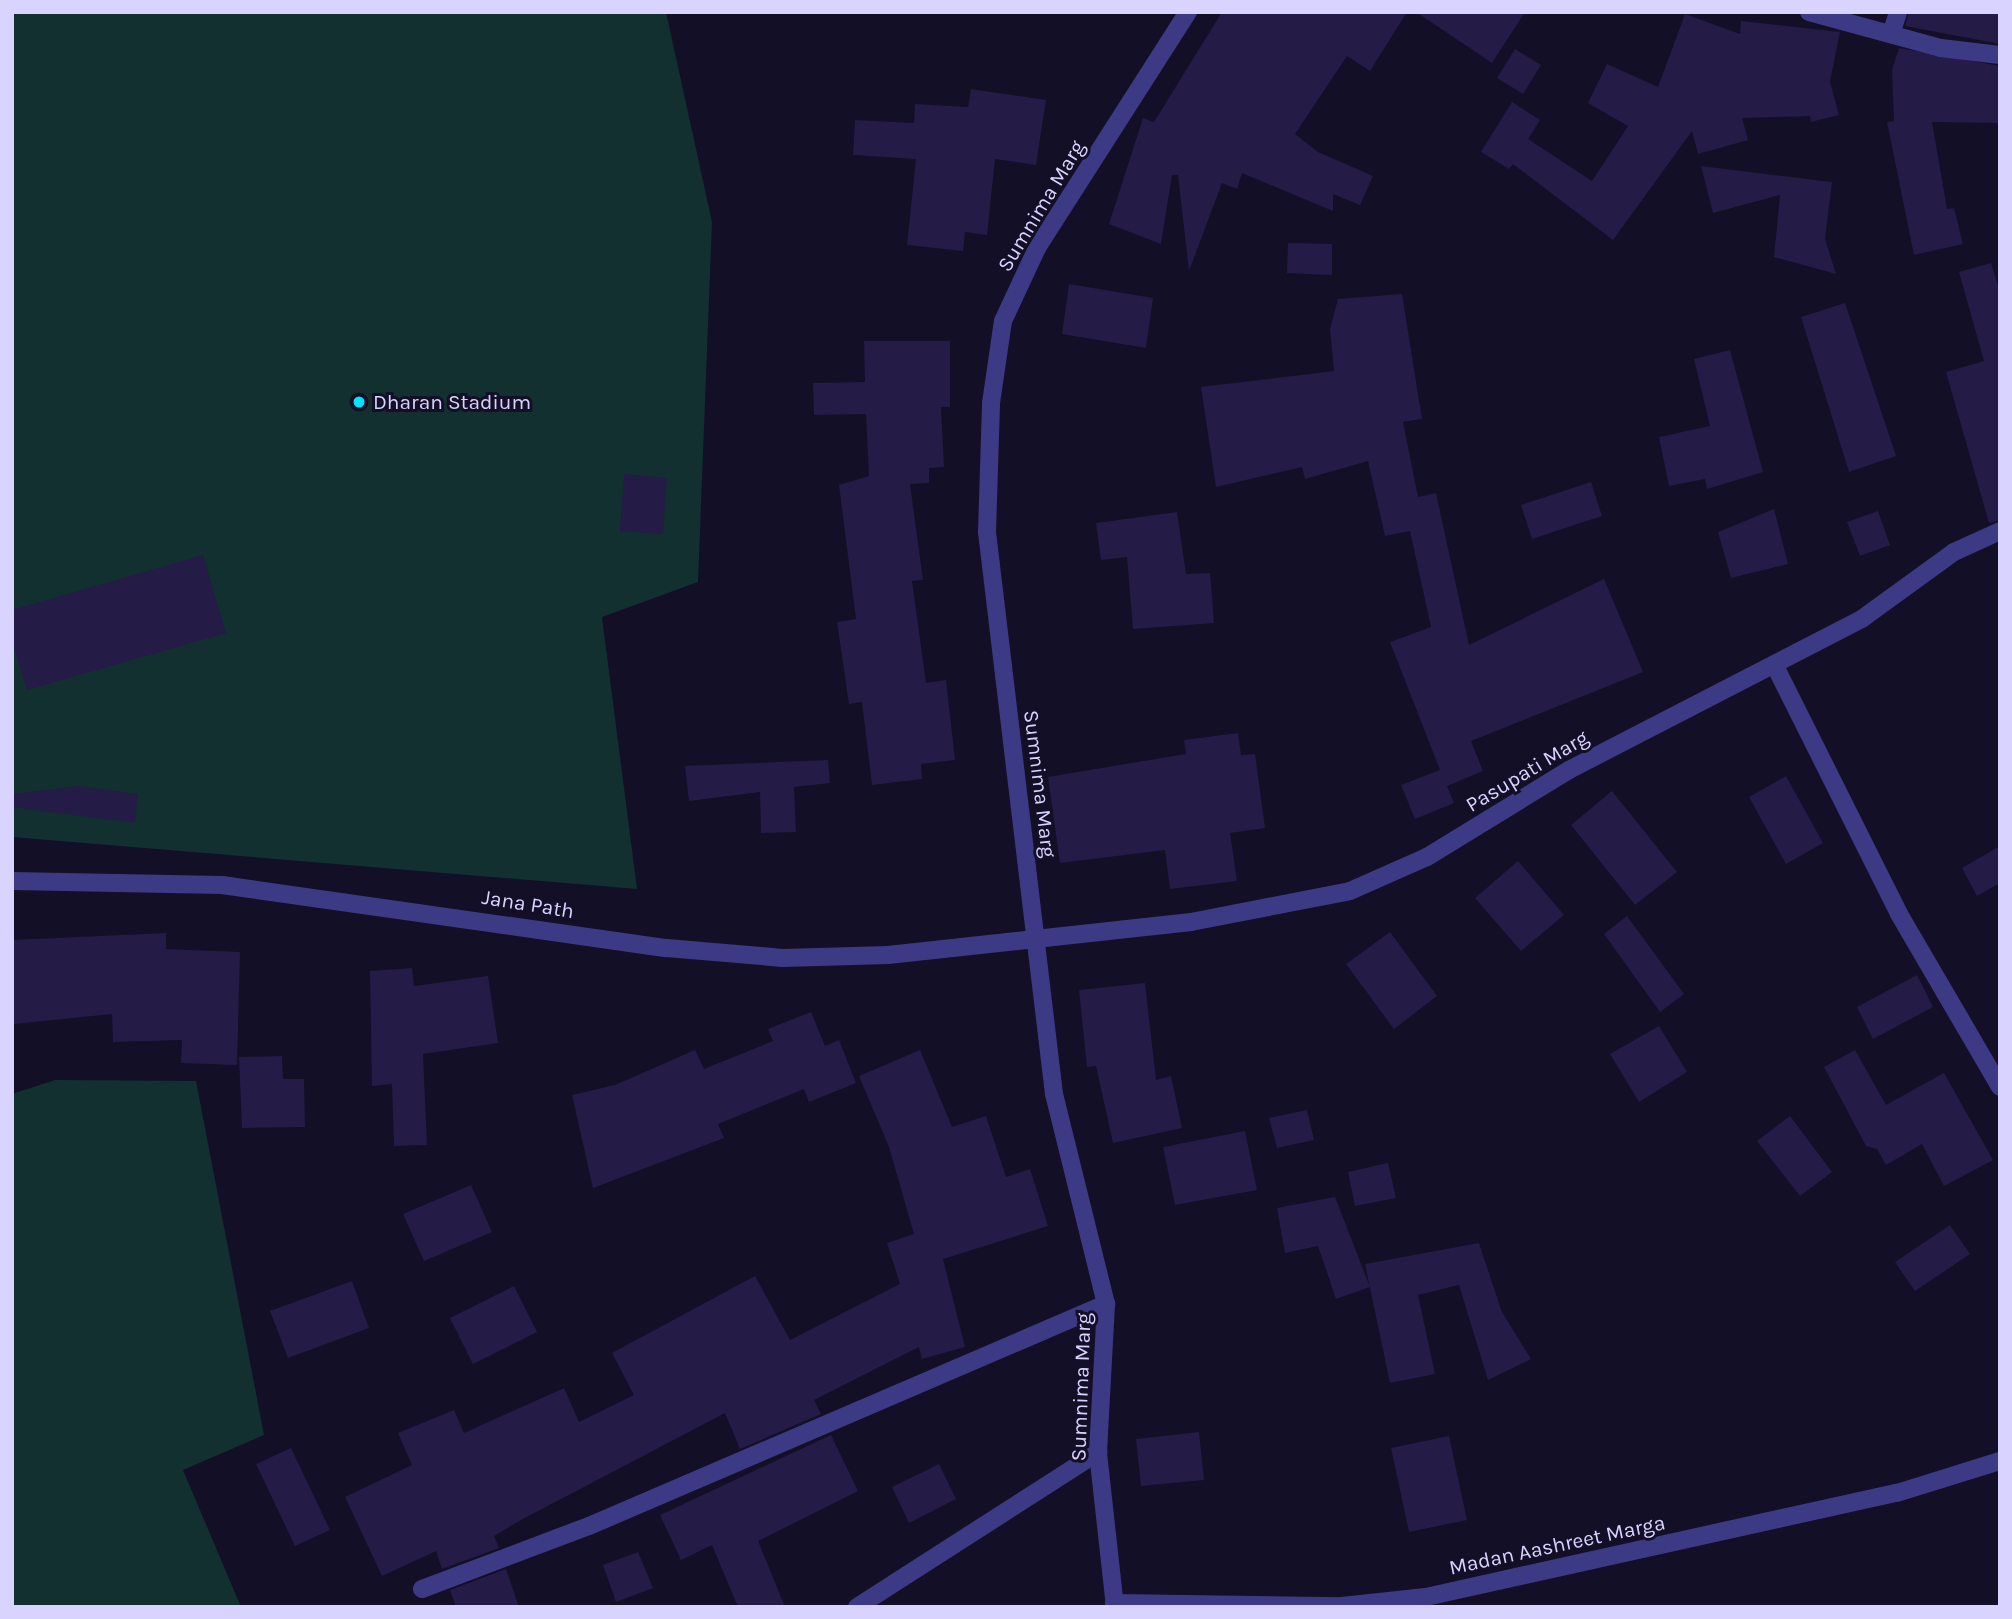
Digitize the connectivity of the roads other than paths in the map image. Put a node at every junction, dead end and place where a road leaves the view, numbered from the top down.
1 (1188, 12) edge
2 (1809, 12) edge
3 (1898, 12) edge
4 (1892, 31) junction
5 (2000, 55) edge
6 (2000, 531) edge
7 (1775, 666) junction
8 (12, 881) edge
9 (1037, 936) junction
10 (2000, 1087) edge
11 (1106, 1304) junction
12 (1098, 1452) junction
13 (2000, 1461) edge
14 (422, 1588) dead end
15 (1115, 1605) edge
16 (856, 1607) edge

1 - 9 street, Sumnima Marg
2 - 4 street
3 - 4 street
4 - 5 street
6 - 7 street, Pasupati Marg
7 - 9 street, Pasupati Marg
7 - 10 street
8 - 9 street, Jana Path
9 - 11 street, Sumnima Marg
11 - 12 street, Sumnima Marg
11 - 14 street
12 - 15 street, Sumnima Marg
12 - 16 street
13 - 15 street, Madan Aashreet Marga

